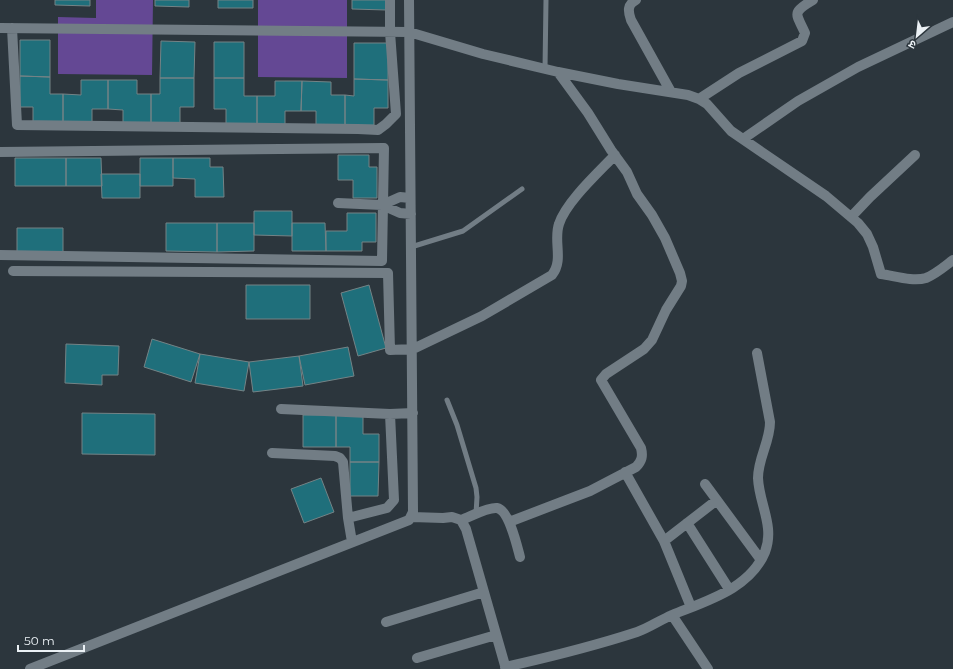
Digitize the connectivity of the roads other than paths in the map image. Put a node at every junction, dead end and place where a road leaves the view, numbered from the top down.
1 (390, 0) edge
2 (409, 0) edge
3 (546, 0) edge
4 (636, 0) edge
5 (813, 0) edge
6 (953, 22) edge
7 (0, 28) edge
8 (12, 28) junction
9 (390, 32) junction
10 (409, 32) junction
11 (545, 69) junction
12 (558, 72) junction
13 (671, 92) junction
14 (699, 99) junction
15 (743, 139) junction
16 (0, 152) edge
17 (615, 155) junction
18 (915, 155) dead end
19 (522, 189) dead end
20 (410, 198) junction
21 (338, 203) dead end
22 (382, 205) junction
23 (410, 214) junction
24 (851, 217) junction
25 (411, 247) junction
26 (0, 255) edge
27 (953, 260) edge
28 (13, 271) dead end
29 (413, 349) junction
30 (757, 353) dead end
31 (446, 400) dead end
32 (282, 409) dead end
33 (413, 413) junction
34 (390, 414) junction
35 (272, 453) dead end
36 (625, 472) junction
37 (705, 484) dead end
38 (717, 500) junction
39 (475, 515) junction
40 (412, 517) junction
41 (348, 518) junction
42 (461, 520) junction
43 (509, 522) junction
44 (687, 523) junction
45 (664, 541) junction
46 (352, 542) junction
47 (520, 557) dead end
48 (761, 560) junction
49 (729, 589) junction
50 (484, 592) junction
51 (691, 607) junction
52 (672, 615) junction
53 (386, 622) dead end
54 (496, 635) junction
55 (417, 658) dead end
56 (506, 668) edge
57 (30, 669) edge
58 (708, 669) edge

1 - 9 street
2 - 10 street
3 - 11 lane
4 - 13 street
5 - 14 street
6 - 15 street
7 - 8 street
8 - 9 street
8 - 9 street
9 - 10 street
10 - 11 street
10 - 20 street
11 - 12 street
12 - 13 street
12 - 17 street
13 - 14 street
14 - 15 street
15 - 24 street
16 - 22 street
17 - 29 street
17 - 36 street
18 - 24 street
19 - 25 lane
20 - 22 street
20 - 23 street
21 - 22 street
22 - 23 street
22 - 26 street
23 - 25 street
24 - 27 street
25 - 29 street
28 - 29 street
29 - 33 street
30 - 48 street
31 - 39 lane
32 - 34 street
33 - 34 street
33 - 40 street
34 - 41 street
35 - 41 street
36 - 43 street
36 - 45 street
37 - 38 street
38 - 44 street
38 - 48 street
39 - 42 street
39 - 43 street
40 - 42 street
40 - 46 street
41 - 46 street
42 - 50 street
43 - 47 street
44 - 45 street
44 - 49 street
45 - 51 street
46 - 57 street
48 - 49 street
49 - 51 street
50 - 53 street
50 - 54 street
51 - 52 street
52 - 56 street
52 - 58 street
54 - 55 street
54 - 56 street

